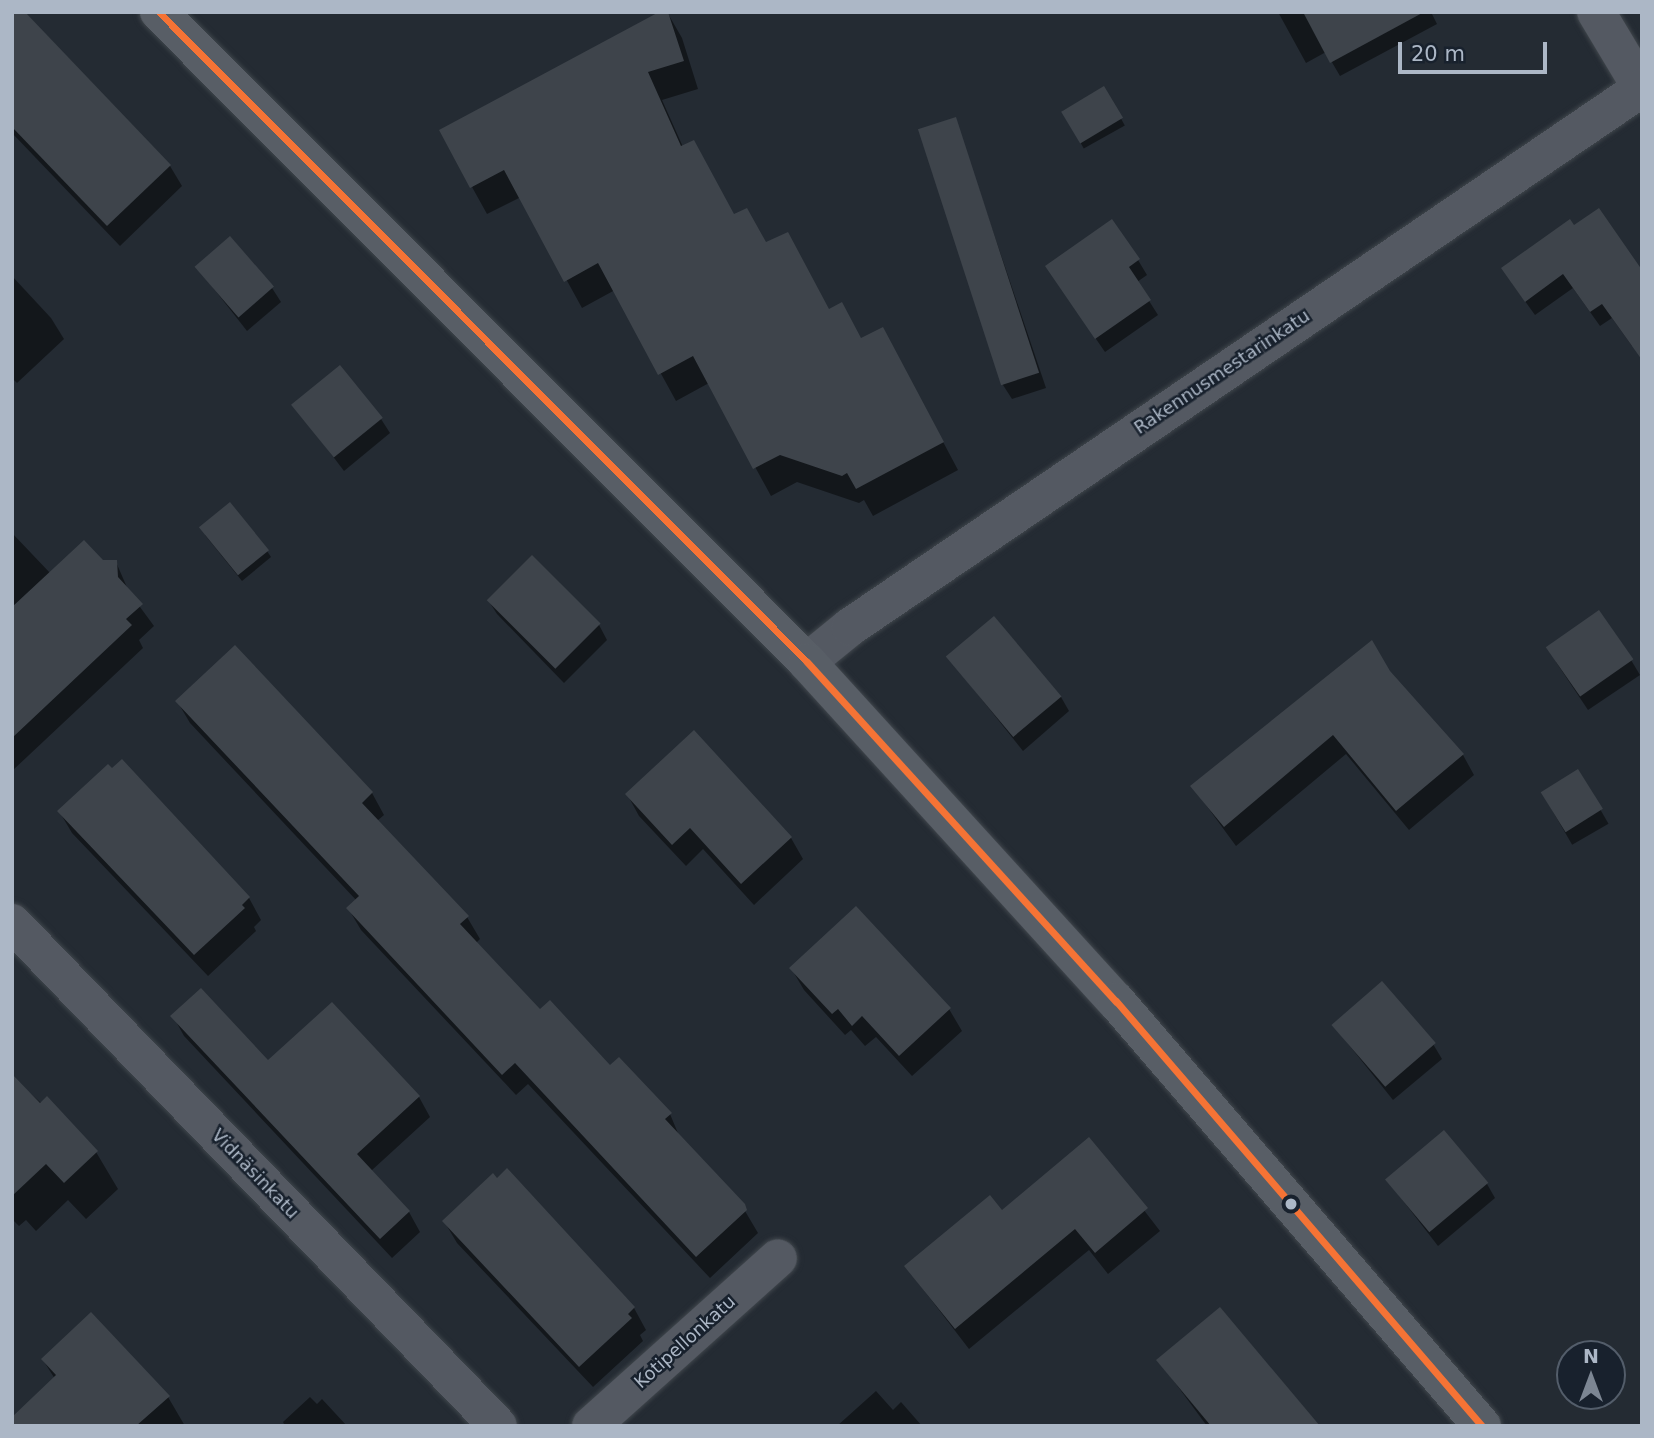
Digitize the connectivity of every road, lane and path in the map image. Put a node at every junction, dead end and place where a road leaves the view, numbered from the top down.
1 (159, 12) edge
2 (1596, 12) edge
3 (1642, 88) edge
4 (807, 662) junction
5 (12, 923) edge
6 (778, 1258) dead end
7 (498, 1426) edge
8 (592, 1426) edge
9 (1482, 1426) edge

1 - 4 street
2 - 3 street
3 - 4 street, Rakennusmestarinkatu
4 - 9 street
5 - 7 street, Vidnäsinkatu
6 - 8 street, Kotipellonkatu

